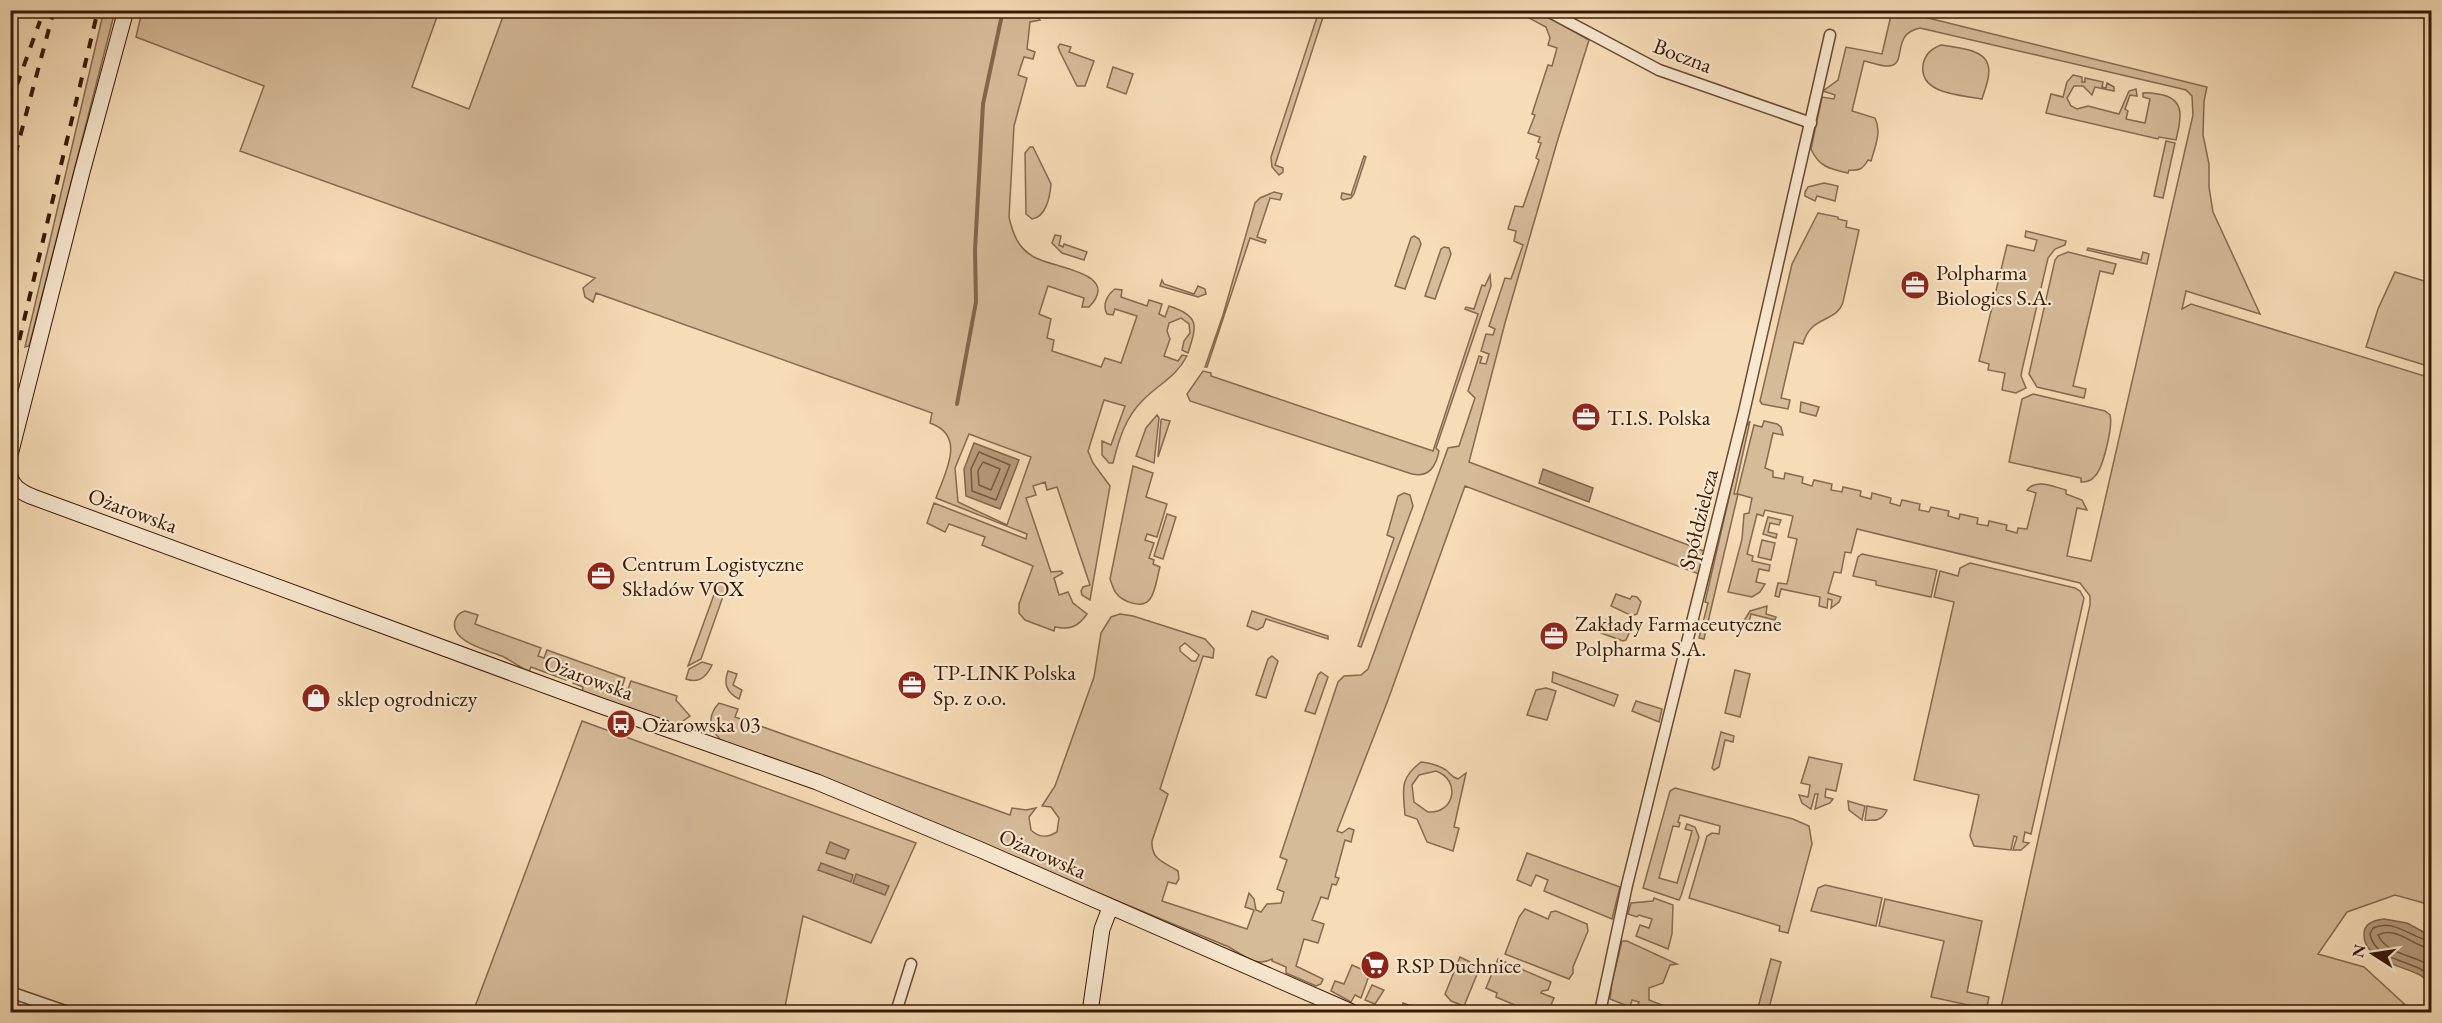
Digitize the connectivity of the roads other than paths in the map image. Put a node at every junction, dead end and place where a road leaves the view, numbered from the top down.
1 (126, 10) edge
2 (1546, 10) edge
3 (1830, 34) dead end
4 (1811, 123) junction
5 (10, 455) edge
6 (11, 481) edge
7 (1110, 908) junction
8 (911, 964) dead end
9 (10, 992) edge
10 (68, 1012) edge
11 (896, 1012) edge
12 (1090, 1012) edge
13 (1352, 1012) edge
14 (1600, 1012) edge

1 - 5 main road
2 - 4 street, Boczna
3 - 4 street, Spółdzielcza
4 - 14 street, Spółdzielcza
6 - 7 main road, Ożarowska
7 - 12 main road
7 - 13 main road, Ożarowska
8 - 11 street
9 - 10 street

